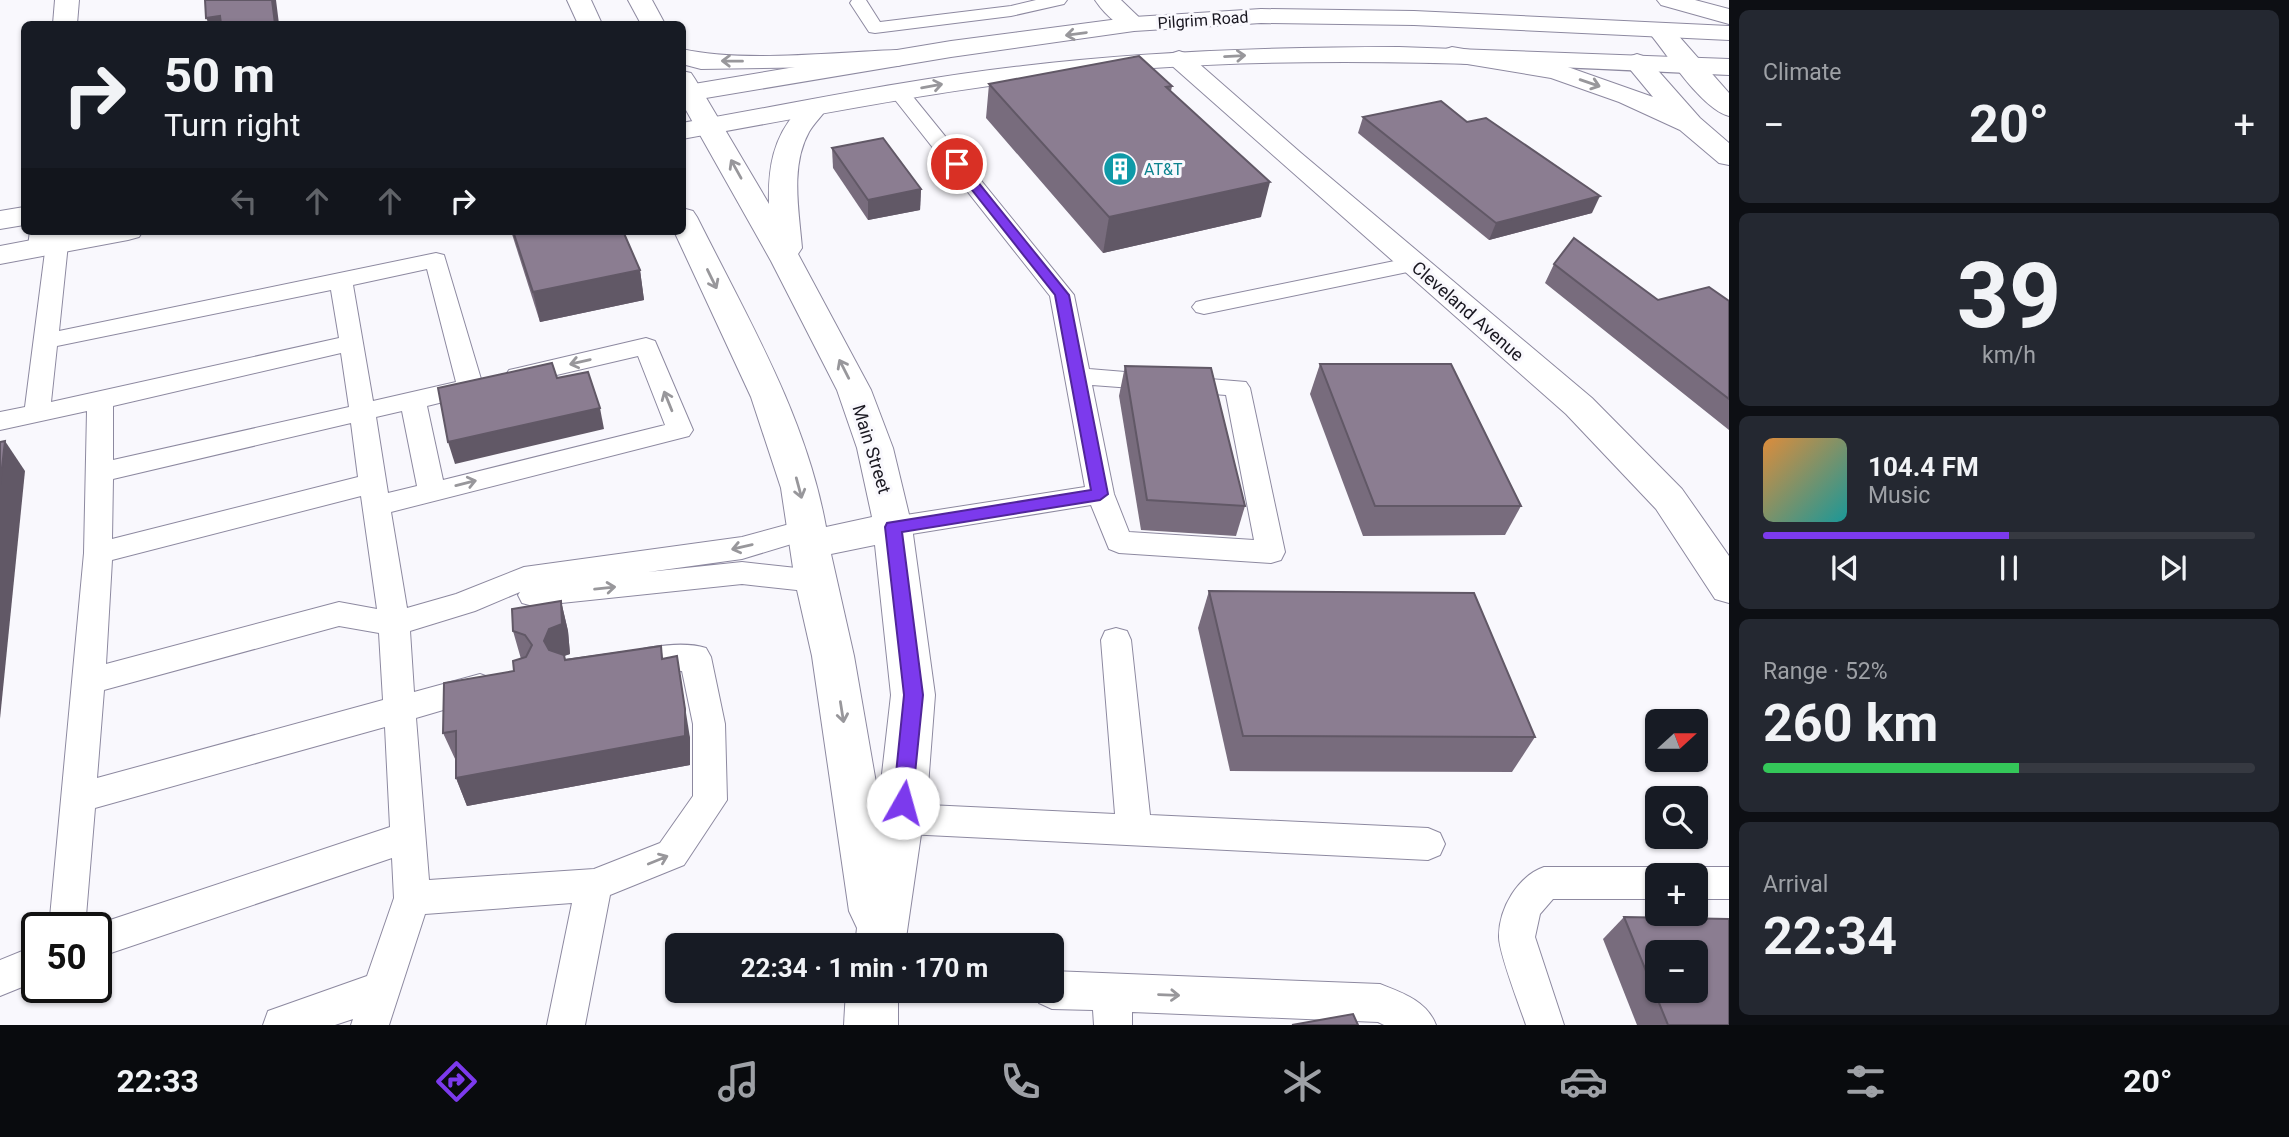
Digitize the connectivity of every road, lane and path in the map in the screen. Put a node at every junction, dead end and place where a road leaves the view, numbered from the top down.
1 (67, 0) edge
2 (640, 0) edge
3 (1058, 0) edge
4 (1107, 0) edge
5 (1562, 0) edge
6 (1587, 0) edge
7 (1669, 0) edge
8 (859, 3) dead end
9 (1641, 6) dead end
10 (1729, 18) edge
11 (1462, 20) junction
12 (65, 21) edge
13 (651, 21) edge
14 (1134, 24) junction
15 (1660, 30) junction
16 (1729, 33) edge
17 (1625, 46) junction
18 (1452, 55) junction
19 (686, 57) edge
20 (898, 58) junction
21 (1179, 59) junction
22 (1687, 65) junction
23 (1729, 66) edge
24 (1069, 68) junction
25 (686, 91) edge
26 (899, 92) junction
27 (686, 94) edge
28 (816, 106) junction
29 (1729, 108) edge
30 (1690, 124) junction
31 (697, 129) edge
32 (1729, 157) edge
33 (21, 216) edge
34 (0, 220) edge
35 (686, 225) edge
36 (93, 235) edge
37 (49, 240) edge
38 (0, 254) edge
39 (788, 261) junction
40 (1414, 264) junction
41 (341, 281) junction
42 (1205, 307) dead end
43 (45, 341) junction
44 (352, 342) junction
45 (1078, 376) junction
46 (470, 387) junction
47 (100, 400) junction
48 (413, 400) junction
49 (362, 412) junction
50 (37, 413) junction
51 (0, 421) edge
52 (99, 473) junction
53 (432, 492) junction
54 (374, 494) junction
55 (1100, 494) junction
56 (893, 527) junction
57 (811, 551) junction
58 (98, 553) junction
59 (1729, 589) edge
60 (464, 603) junction
61 (394, 624) junction
62 (1116, 640) dead end
63 (612, 665) edge
64 (510, 679) edge
65 (89, 681) junction
66 (398, 710) junction
67 (79, 798) junction
68 (879, 817) junction
69 (1134, 830) junction
70 (407, 837) junction
71 (1428, 844) dead end
72 (1645, 883) edge
73 (1708, 883) edge
74 (1729, 883) edge
75 (594, 886) junction
76 (412, 898) junction
77 (68, 912) edge
78 (880, 933) edge
79 (112, 936) edge
80 (21, 969) edge
81 (0, 978) edge
82 (1064, 994) edge
83 (871, 1003) edge
84 (375, 1008) edge
85 (1112, 1009) edge
86 (282, 1025) edge
87 (566, 1025) edge
88 (870, 1025) edge
89 (1417, 1025) edge
90 (1545, 1025) edge

1 - 12 main road
2 - 13 main road
3 - 8 lane
4 - 14 main road
5 - 11 main road
6 - 17 main road
7 - 10 main road
9 - 15 main road
11 - 14 main road, Pilgrim Road
11 - 17 main road, Pilgrim Road
14 -> 20 main road, Pilgrim Road
15 - 16 main road
15 - 17 main road
15 - 22 main road
17 - 18 main road, Pilgrim Road
17 - 22 main road, Pilgrim Road
17 - 24 main road
17 - 30 main road
21 -> 18 main road, Pilgrim Road
18 -> 30 main road
20 -> 19 main road
20 - 25 main road, Pilgrim Road
21 - 24 main road, Pilgrim Road
21 - 40 main road, Cleveland Avenue
22 - 23 main road, Pilgrim Road
22 - 29 main road
26 -> 24 main road, Pilgrim Road
26 - 28 main road, Pilgrim Road
26 - 45 lane
27 - 31 main road, Main Street
28 - 31 main road, Pilgrim Road
28 - 39 main road
30 - 32 main road
39 -> 31 main road, Main Street
33 - 34 main road
35 -> 57 main road, Main Street
36 - 37 main road
37 - 38 main road
37 - 43 lane
56 -> 39 main road, Main Street
40 - 42 lane
40 - 59 main road, Cleveland Avenue
41 - 43 lane
41 - 44 lane
41 - 46 lane
43 - 50 lane
44 - 47 lane
44 - 49 lane
45 - 55 lane
45 - 55 lane
46 - 48 lane
53 -> 46 lane
47 - 50 lane
47 - 52 lane
48 - 49 lane
48 - 53 lane
49 - 52 lane
49 - 54 lane
50 - 51 lane
52 - 58 lane
53 - 54 lane
54 - 58 lane
54 - 61 lane
55 - 56 lane
56 - 57 main road
56 - 68 main road, Main Street
60 -> 57 lane
57 -> 60 lane
57 -> 68 main road, Main Street
58 - 65 lane
60 - 61 lane
61 - 65 lane
61 - 66 lane
62 - 69 lane
75 -> 63 lane
64 - 66 lane
65 - 67 lane
66 - 67 lane
66 - 70 lane
67 - 77 lane
68 - 69 lane
68 - 78 main road, Main Street
69 - 71 lane
70 - 76 lane
70 - 79 lane
72 - 90 lane
73 - 74 lane
75 - 76 lane
75 - 87 lane
76 - 84 lane
80 - 81 lane
82 - 85 lane
83 - 88 main road
84 - 86 lane
85 -> 89 lane

